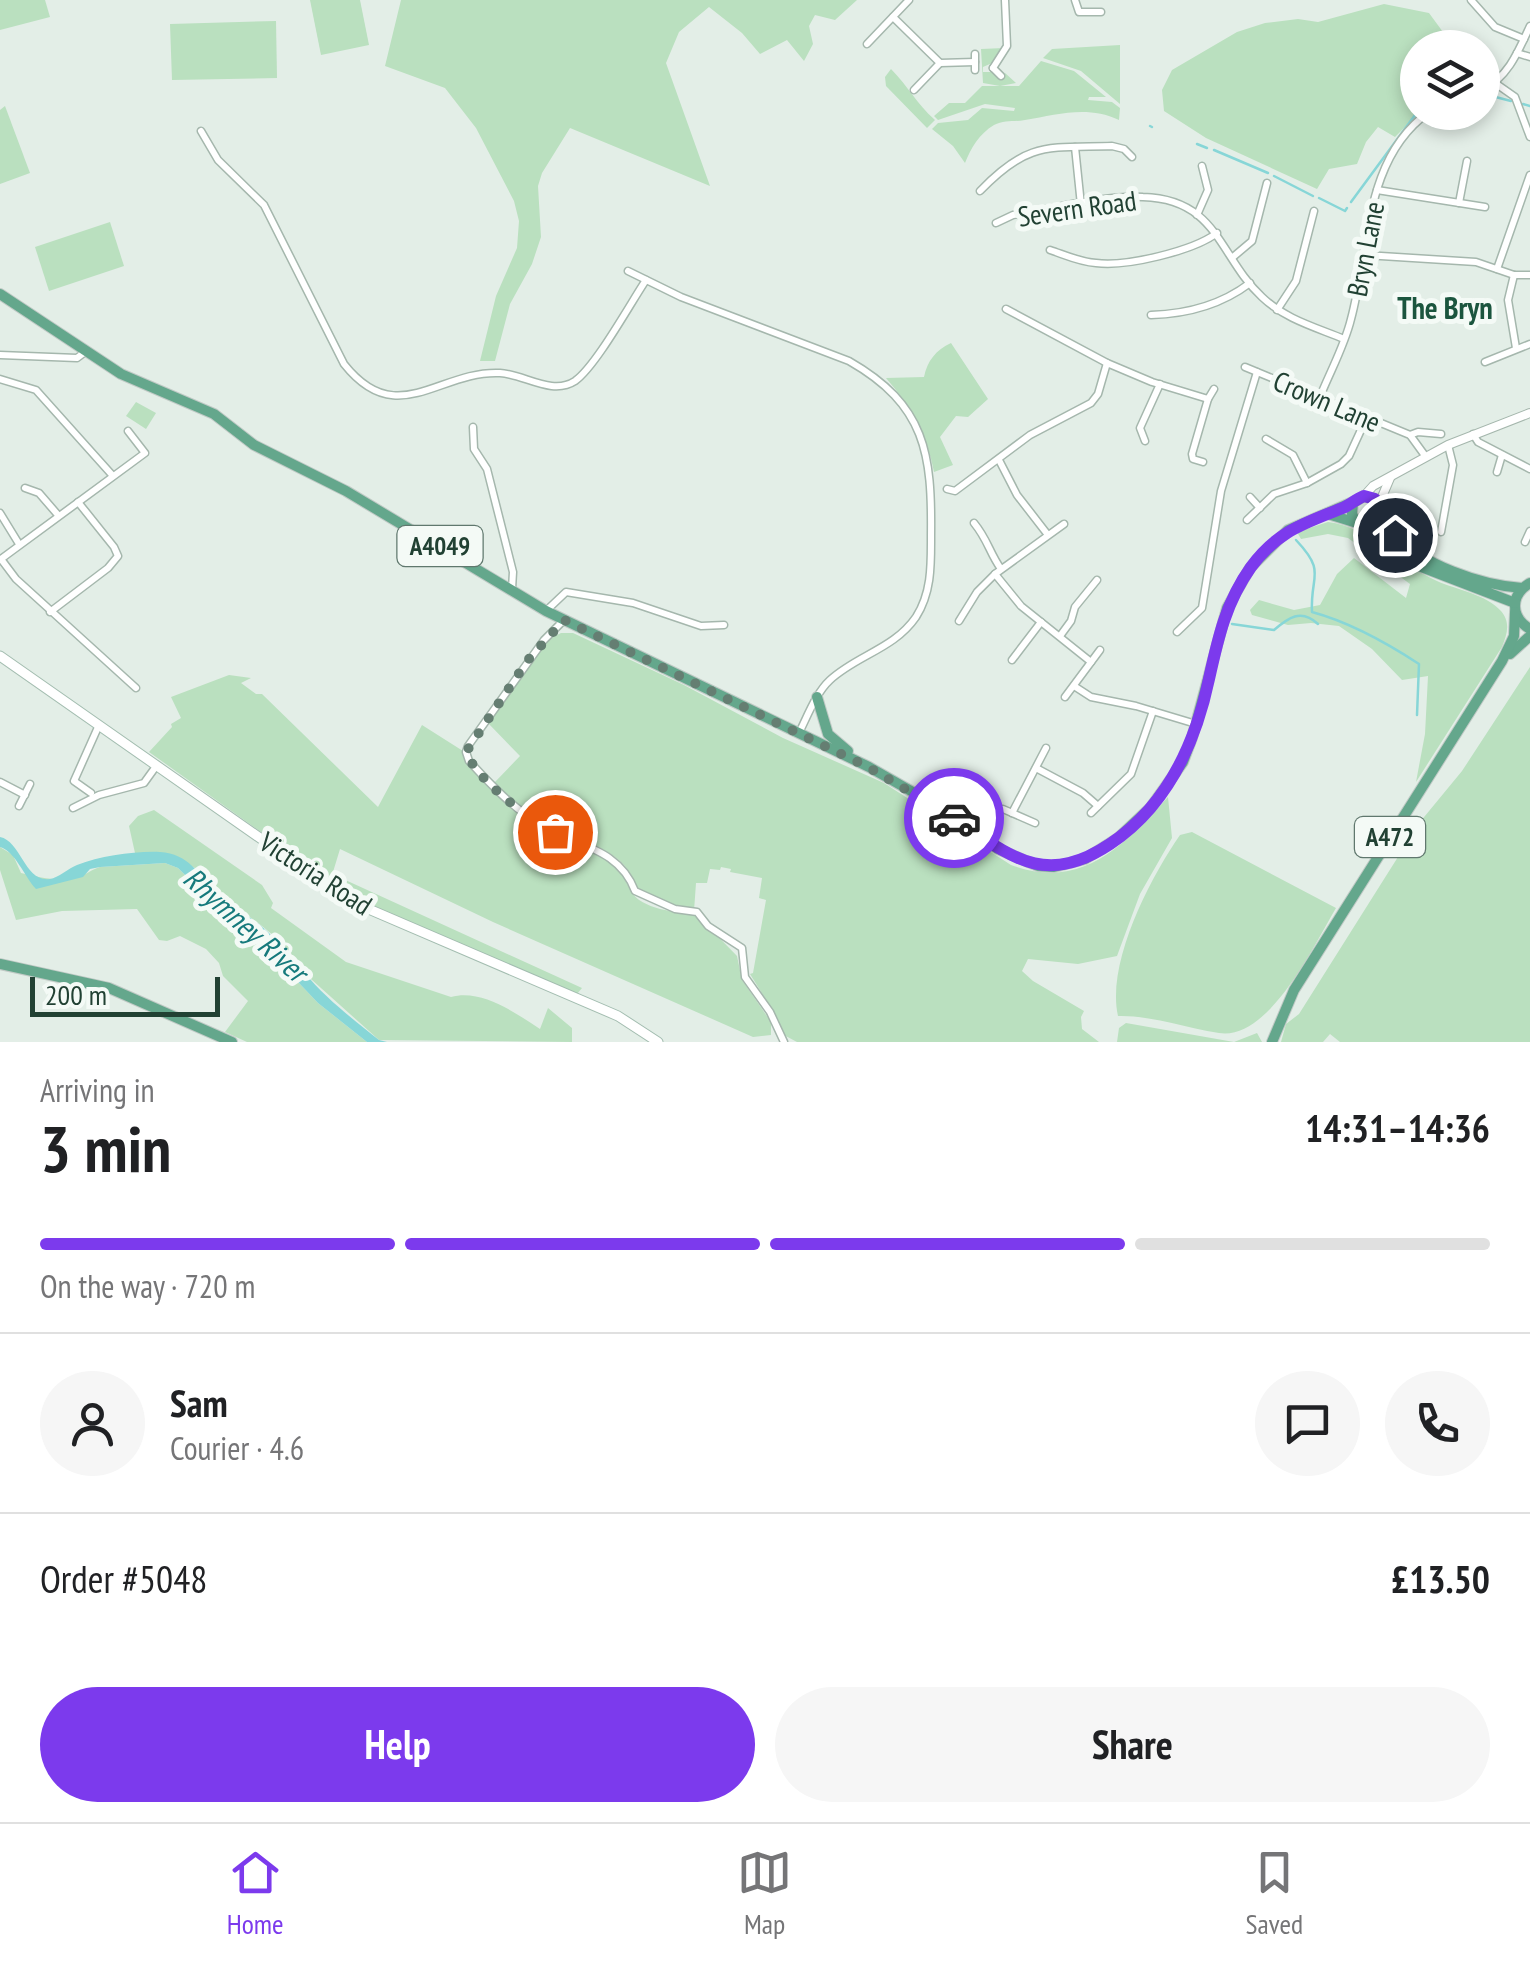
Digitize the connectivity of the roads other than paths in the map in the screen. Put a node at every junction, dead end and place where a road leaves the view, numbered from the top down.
1 (909, 0) edge
2 (1005, 0) edge
3 (1075, 0) edge
4 (1471, 0) edge
5 (1101, 12) dead end
6 (893, 17) junction
7 (1530, 26) edge
8 (1524, 39) junction
9 (867, 44) dead end
10 (1517, 53) junction
11 (1530, 58) edge
12 (940, 63) junction
13 (981, 65) junction
14 (1001, 76) dead end
15 (1500, 78) edge
16 (1500, 87) edge
17 (914, 90) dead end
18 (1410, 130) edge
19 (201, 132) dead end
20 (1530, 137) edge
21 (1075, 147) junction
22 (1132, 157) dead end
23 (1467, 161) dead end
24 (1202, 166) dead end
25 (1530, 175) edge
26 (1268, 182) dead end
27 (1377, 190) junction
28 (980, 191) dead end
29 (1459, 202) junction
30 (1082, 205) junction
31 (1484, 206) dead end
32 (1314, 212) dead end
33 (1197, 215) junction
34 (996, 223) dead end
35 (1217, 233) junction
36 (1050, 250) dead end
37 (1365, 255) junction
38 (1233, 257) junction
39 (1497, 269) junction
40 (628, 271) dead end
41 (1530, 274) edge
42 (1514, 275) junction
43 (646, 280) junction
44 (1250, 283) junction
45 (0, 294) edge
46 (1006, 309) dead end
47 (1277, 310) junction
48 (1151, 316) dead end
49 (1344, 340) junction
50 (1530, 344) edge
51 (1516, 348) junction
52 (86, 352) junction
53 (0, 355) edge
54 (1485, 362) dead end
55 (1107, 363) junction
56 (1246, 367) dead end
57 (1257, 372) junction
58 (0, 380) edge
59 (1160, 384) junction
60 (1214, 388) dead end
61 (1323, 398) junction
62 (1208, 399) junction
63 (1530, 412) edge
64 (1366, 418) junction
65 (1131, 426) dead end
66 (473, 427) dead end
67 (1140, 428) junction
68 (128, 432) dead end
69 (1441, 434) dead end
70 (1473, 434) junction
71 (1410, 435) junction
72 (1266, 440) dead end
73 (1144, 441) dead end
74 (1448, 445) junction
75 (1502, 455) junction
76 (1426, 457) junction
77 (999, 460) junction
78 (1203, 462) dead end
79 (1526, 463) edge
80 (1497, 472) dead end
81 (113, 476) junction
82 (1390, 478) junction
83 (1307, 483) junction
84 (25, 488) dead end
85 (946, 489) dead end
86 (1250, 497) dead end
87 (1359, 498) junction
88 (78, 502) junction
89 (1260, 508) junction
90 (1379, 509) junction
91 (0, 513) edge
92 (1328, 514) junction
93 (58, 515) junction
94 (1247, 520) dead end
95 (974, 523) dead end
96 (1064, 524) dead end
97 (1363, 524) junction
98 (1530, 530) edge
99 (1441, 532) dead end
100 (1048, 535) junction
101 (1525, 542) dead end
102 (19, 544) junction
103 (0, 559) edge
104 (998, 571) junction
105 (1097, 580) dead end
106 (1526, 586) edge
107 (512, 590) junction
108 (1515, 608) junction
109 (546, 611) junction
110 (50, 612) junction
111 (564, 620) junction
112 (960, 621) dead end
113 (1042, 622) junction
114 (724, 625) dead end
115 (1177, 632) dead end
116 (1530, 633) edge
117 (1060, 636) junction
118 (1100, 650) dead end
119 (0, 656) edge
120 (1012, 660) dead end
121 (1502, 661) junction
122 (1091, 662) junction
123 (1074, 686) junction
124 (136, 688) dead end
125 (818, 697) junction
126 (1065, 697) dead end
127 (1153, 711) junction
128 (1197, 724) junction
129 (99, 725) junction
130 (799, 734) junction
131 (1046, 748) dead end
132 (157, 765) junction
133 (868, 767) junction
134 (1036, 768) junction
135 (0, 782) edge
136 (30, 784) dead end
137 (91, 793) dead end
138 (24, 796) junction
139 (19, 806) dead end
140 (1098, 806) junction
141 (72, 808) dead end
142 (1003, 809) dead end
143 (1012, 813) junction
144 (1091, 813) dead end
145 (1035, 823) dead end
146 (0, 964) edge
147 (232, 1042) edge
148 (658, 1042) edge
149 (784, 1042) edge
150 (1272, 1042) edge

1 - 6 street
2 - 13 street
3 - 5 street
4 - 8 street
6 - 9 street
6 - 12 street
7 - 8 street
8 - 10 street
10 - 11 street
10 - 15 street
12 - 13 street
12 - 17 street
13 - 14 street
16 - 20 street
18 - 27 street, Bryn Lane
19 - 43 street
21 - 22 street
21 - 28 street
21 - 30 street
23 - 29 street
24 - 33 street
25 - 39 street
26 - 38 street
27 - 29 street
27 - 37 street, Bryn Lane
29 - 31 street
30 - 33 street, Severn Road
30 - 34 street, Severn Road
32 - 47 street
33 - 35 street, Severn Road
35 - 36 street
35 - 38 street, Severn Road
37 - 39 street
37 - 49 street, Bryn Lane
38 - 44 street, Severn Road
39 - 42 street
40 - 43 street
41 - 42 street
42 - 51 street
43 - 125 street
44 - 47 street, Severn Road
44 - 48 street
45 - 52 main road, A4049
46 - 55 street
47 - 49 street, Severn Road
49 - 61 street, Bryn Lane
50 - 51 street
51 - 54 street
52 - 53 street
52 - 107 main road, A4049
55 - 59 street
55 - 77 street
56 - 57 street, Crown Lane
57 - 61 street, Crown Lane
57 - 115 street
58 - 81 street
59 - 62 street
59 - 67 street
60 - 62 street
61 - 64 street, Crown Lane
62 - 78 street
63 - 70 street
64 - 71 street, Crown Lane
64 - 83 street
65 - 67 street
66 - 107 street
67 - 73 street
68 - 81 street
69 - 71 street, Crown Lane
70 - 74 street
70 - 75 street
71 - 76 street, Crown Lane
72 - 83 street
74 - 76 street
74 - 99 street
75 - 79 street
75 - 80 street
76 - 82 street
77 - 85 street
77 - 100 street
81 - 88 street
82 - 87 street
82 - 90 street
83 - 89 street
84 - 93 street
86 - 89 street
87 - 90 main road
87 - 92 main road, A4049
87 - 97 main road
88 - 93 street
88 - 110 street
89 - 94 street
90 - 97 main road
90 - 106 main road
91 - 102 street
92 - 97 main road
92 - 128 main road, A4049
93 - 102 street
95 - 104 street
96 - 100 street
97 - 108 main road
98 - 101 street
100 - 104 street
102 - 103 street
103 - 110 street
104 - 112 street
104 - 113 street
105 - 117 street
106 - 108 main road
107 - 109 main road, A4049
108 - 116 main road
108 - 121 main road, A472
109 - 111 main road, A4049
109 - 114 street
110 - 124 street
111 - 130 main road, A4049
111 - 149 street
113 - 117 street
113 - 120 street
116 - 121 main road, A472
117 - 122 street
118 - 122 street
119 - 129 main road, Victoria Road
121 - 150 main road, A472
122 - 123 street
123 - 126 street
123 - 127 street
125 - 130 street
125 - 133 main road
127 - 128 street
127 - 140 street
128 - 133 main road, A4049
129 - 132 main road, Victoria Road
129 - 137 street
130 - 133 main road, A4049
131 - 134 street
132 - 141 street
132 - 148 main road, Victoria Road
134 - 140 street
134 - 143 street
135 - 138 street
136 - 138 street
138 - 139 street
140 - 144 street
142 - 143 street
143 - 145 street
146 - 147 main road

